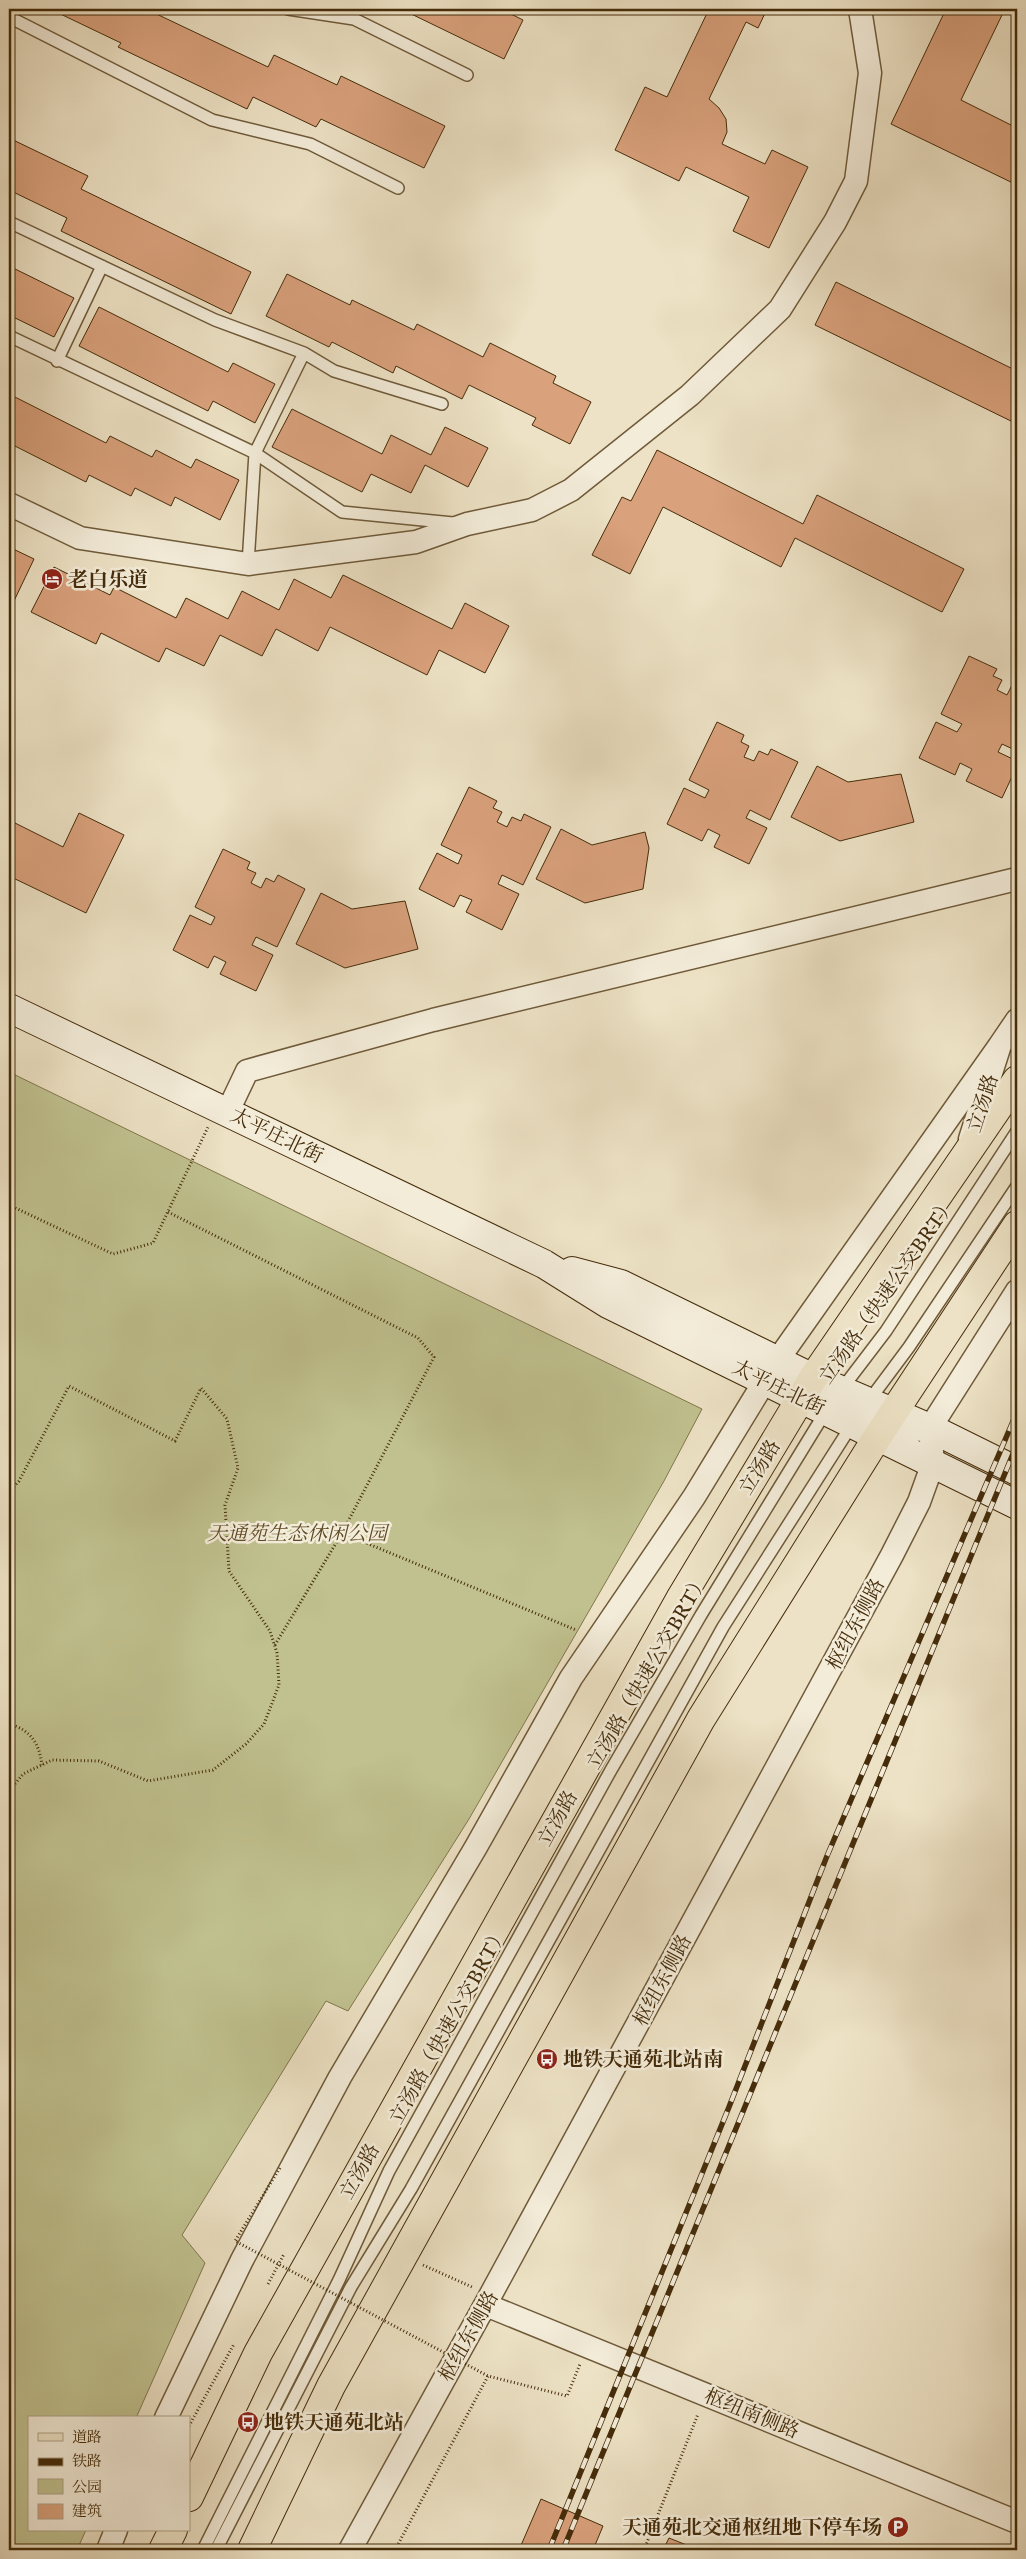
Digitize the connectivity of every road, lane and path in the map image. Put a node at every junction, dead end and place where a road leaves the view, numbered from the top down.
1 (288, 9) edge
2 (860, 9) edge
3 (9, 17) edge
4 (467, 75) dead end
5 (398, 188) dead end
6 (9, 222) edge
7 (102, 266) junction
8 (9, 336) edge
9 (304, 353) junction
10 (57, 361) junction
11 (442, 404) dead end
12 (255, 454) junction
13 (9, 504) edge
14 (467, 524) junction
15 (248, 564) junction
16 (1017, 879) edge
17 (9, 1008) edge
18 (1017, 1020) edge
19 (1000, 1045) junction
20 (1017, 1080) edge
21 (223, 1109) junction
22 (1017, 1131) edge
23 (963, 1162) junction
24 (1017, 1186) edge
25 (9, 1205) edge
26 (168, 1212) junction
27 (1017, 1225) edge
28 (1017, 1291) edge
29 (771, 1371) junction
30 (807, 1388) junction
31 (833, 1401) junction
32 (860, 1413) junction
33 (893, 1413) junction
34 (930, 1428) junction
35 (878, 1436) junction
36 (934, 1463) junction
37 (1017, 1471) edge
38 (9, 1492) edge
39 (1017, 1504) edge
40 (342, 1533) junction
41 (576, 1630) dead end
42 (275, 1646) junction
43 (9, 1724) edge
44 (42, 1765) junction
45 (9, 1791) edge
46 (280, 2168) dead end
47 (403, 2255) junction
48 (488, 2300) junction
49 (588, 2346) junction
50 (488, 2376) junction
51 (706, 2394) junction
52 (167, 2416) edge
53 (190, 2495) edge
54 (1017, 2522) edge
55 (115, 2532) edge
56 (171, 2532) edge
57 (108, 2550) edge
58 (163, 2550) edge
59 (203, 2550) edge
60 (216, 2550) edge
61 (252, 2550) edge
62 (350, 2550) edge
63 (394, 2550) edge
64 (644, 2550) edge

1 - 4 lane
2 - 14 street
3 - 5 lane
6 - 7 lane
7 - 9 lane
7 - 10 lane
8 - 10 lane
9 - 11 lane
9 - 12 lane
10 - 12 lane
12 - 14 lane
12 - 15 lane
13 - 15 street
14 - 15 street
16 - 21 street
17 - 21 street, 太平庄北街
18 - 19 street, 立汤路
19 - 23 street, 立汤路
19 - 29 street
20 - 23 main road, 立汤路
21 - 26 path
21 - 29 street, 太平庄北街
22 - 31 lane, 立汤路（快速公交BRT）
23 - 30 main road, 立汤路
24 - 32 lane
25 - 26 path
26 - 40 path
27 - 33 main road
28 - 34 street
29 - 30 street, 太平庄北街
29 - 52 street
30 - 31 street, 太平庄北街
30 - 53 main road, 立汤路
31 - 32 street, 太平庄北街
31 - 59 lane, 立汤路（快速公交BRT）
32 - 33 street, 太平庄北街
32 - 35 street, 太平庄北街
32 - 60 lane
33 - 34 street, 太平庄北街
33 - 35 main road
34 - 35 street
34 - 36 street, 枢纽东侧路
34 - 37 street, 太平庄北街
35 - 36 street, 太平庄北街
35 - 47 main road
36 - 39 street, 太平庄北街
36 - 48 street, 枢纽东侧路
38 - 42 path
40 - 41 path
40 - 42 path
42 - 44 path
43 - 44 path
44 - 45 path
46 - 50 path, bridge
47 - 48 path
47 - 61 main road
48 - 49 street, 枢纽南侧路
48 - 62 street, 枢纽东侧路
49 - 50 path
49 - 51 street, 枢纽南侧路
50 - 63 path
51 - 54 street, 枢纽南侧路
51 - 64 path
55 - 57 street
56 - 58 main road

